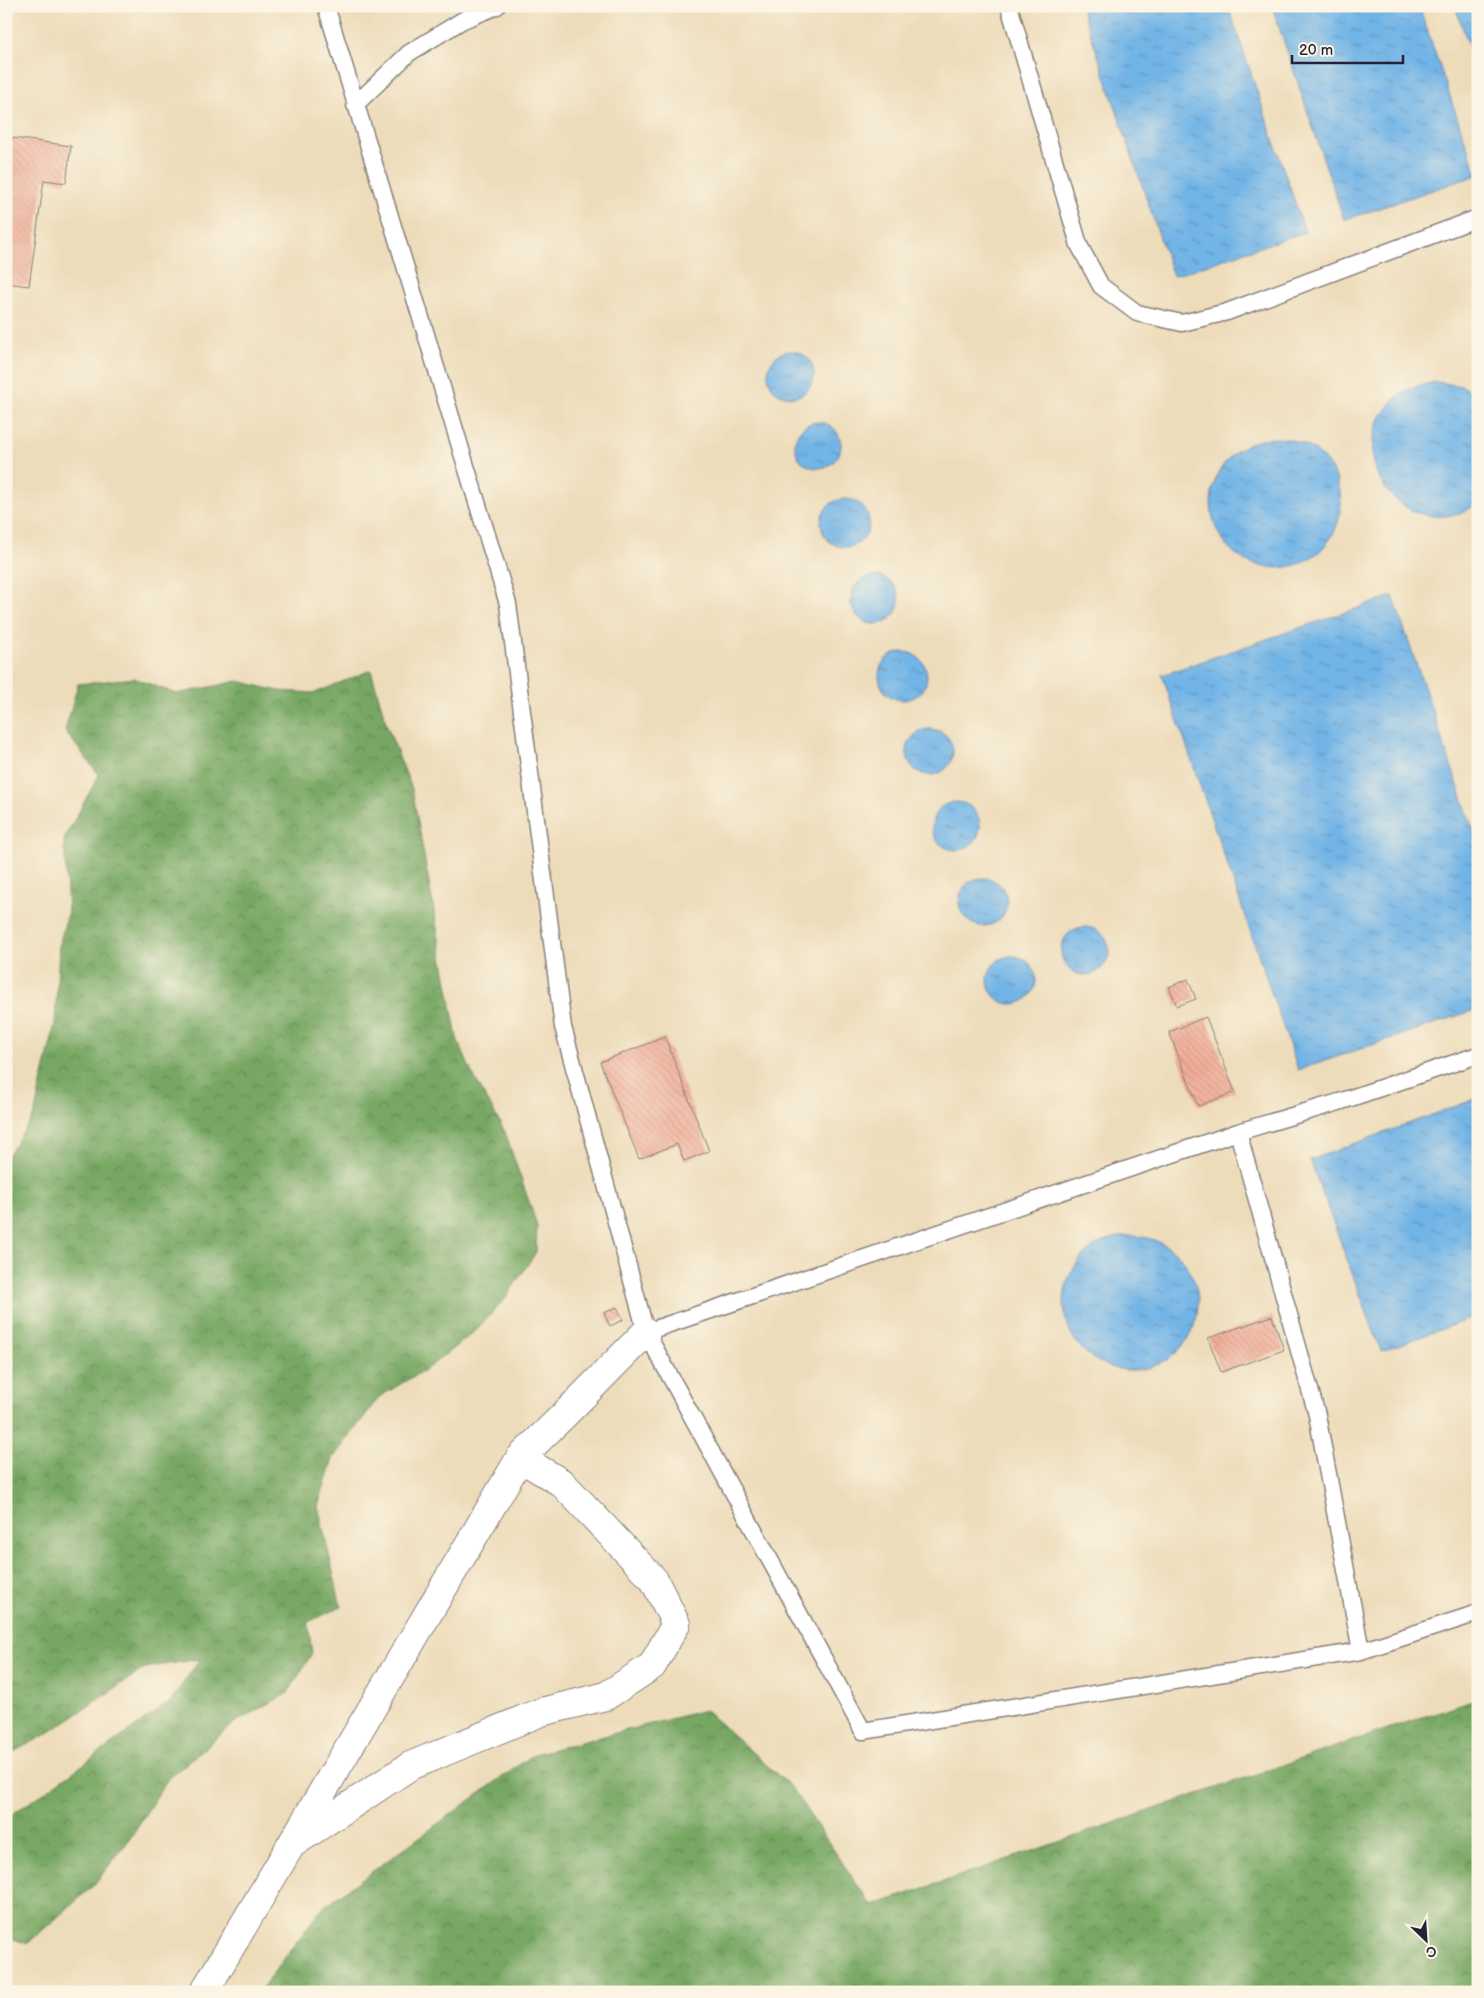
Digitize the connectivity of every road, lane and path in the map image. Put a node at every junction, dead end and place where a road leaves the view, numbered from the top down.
1 (326, 6) edge
2 (497, 6) edge
3 (1009, 6) edge
4 (355, 105) junction
5 (1478, 218) edge
6 (1478, 1055) edge
7 (1238, 1132) junction
8 (646, 1332) junction
9 (520, 1458) junction
10 (1478, 1613) edge
11 (1361, 1651) junction
12 (290, 1846) junction
13 (204, 1992) edge

1 - 4 lane
2 - 4 lane
3 - 5 lane
4 - 8 lane
6 - 7 lane
7 - 8 lane
7 - 11 lane
8 - 9 street
8 - 11 lane
9 - 12 street
9 - 12 street
10 - 11 lane
12 - 13 street

